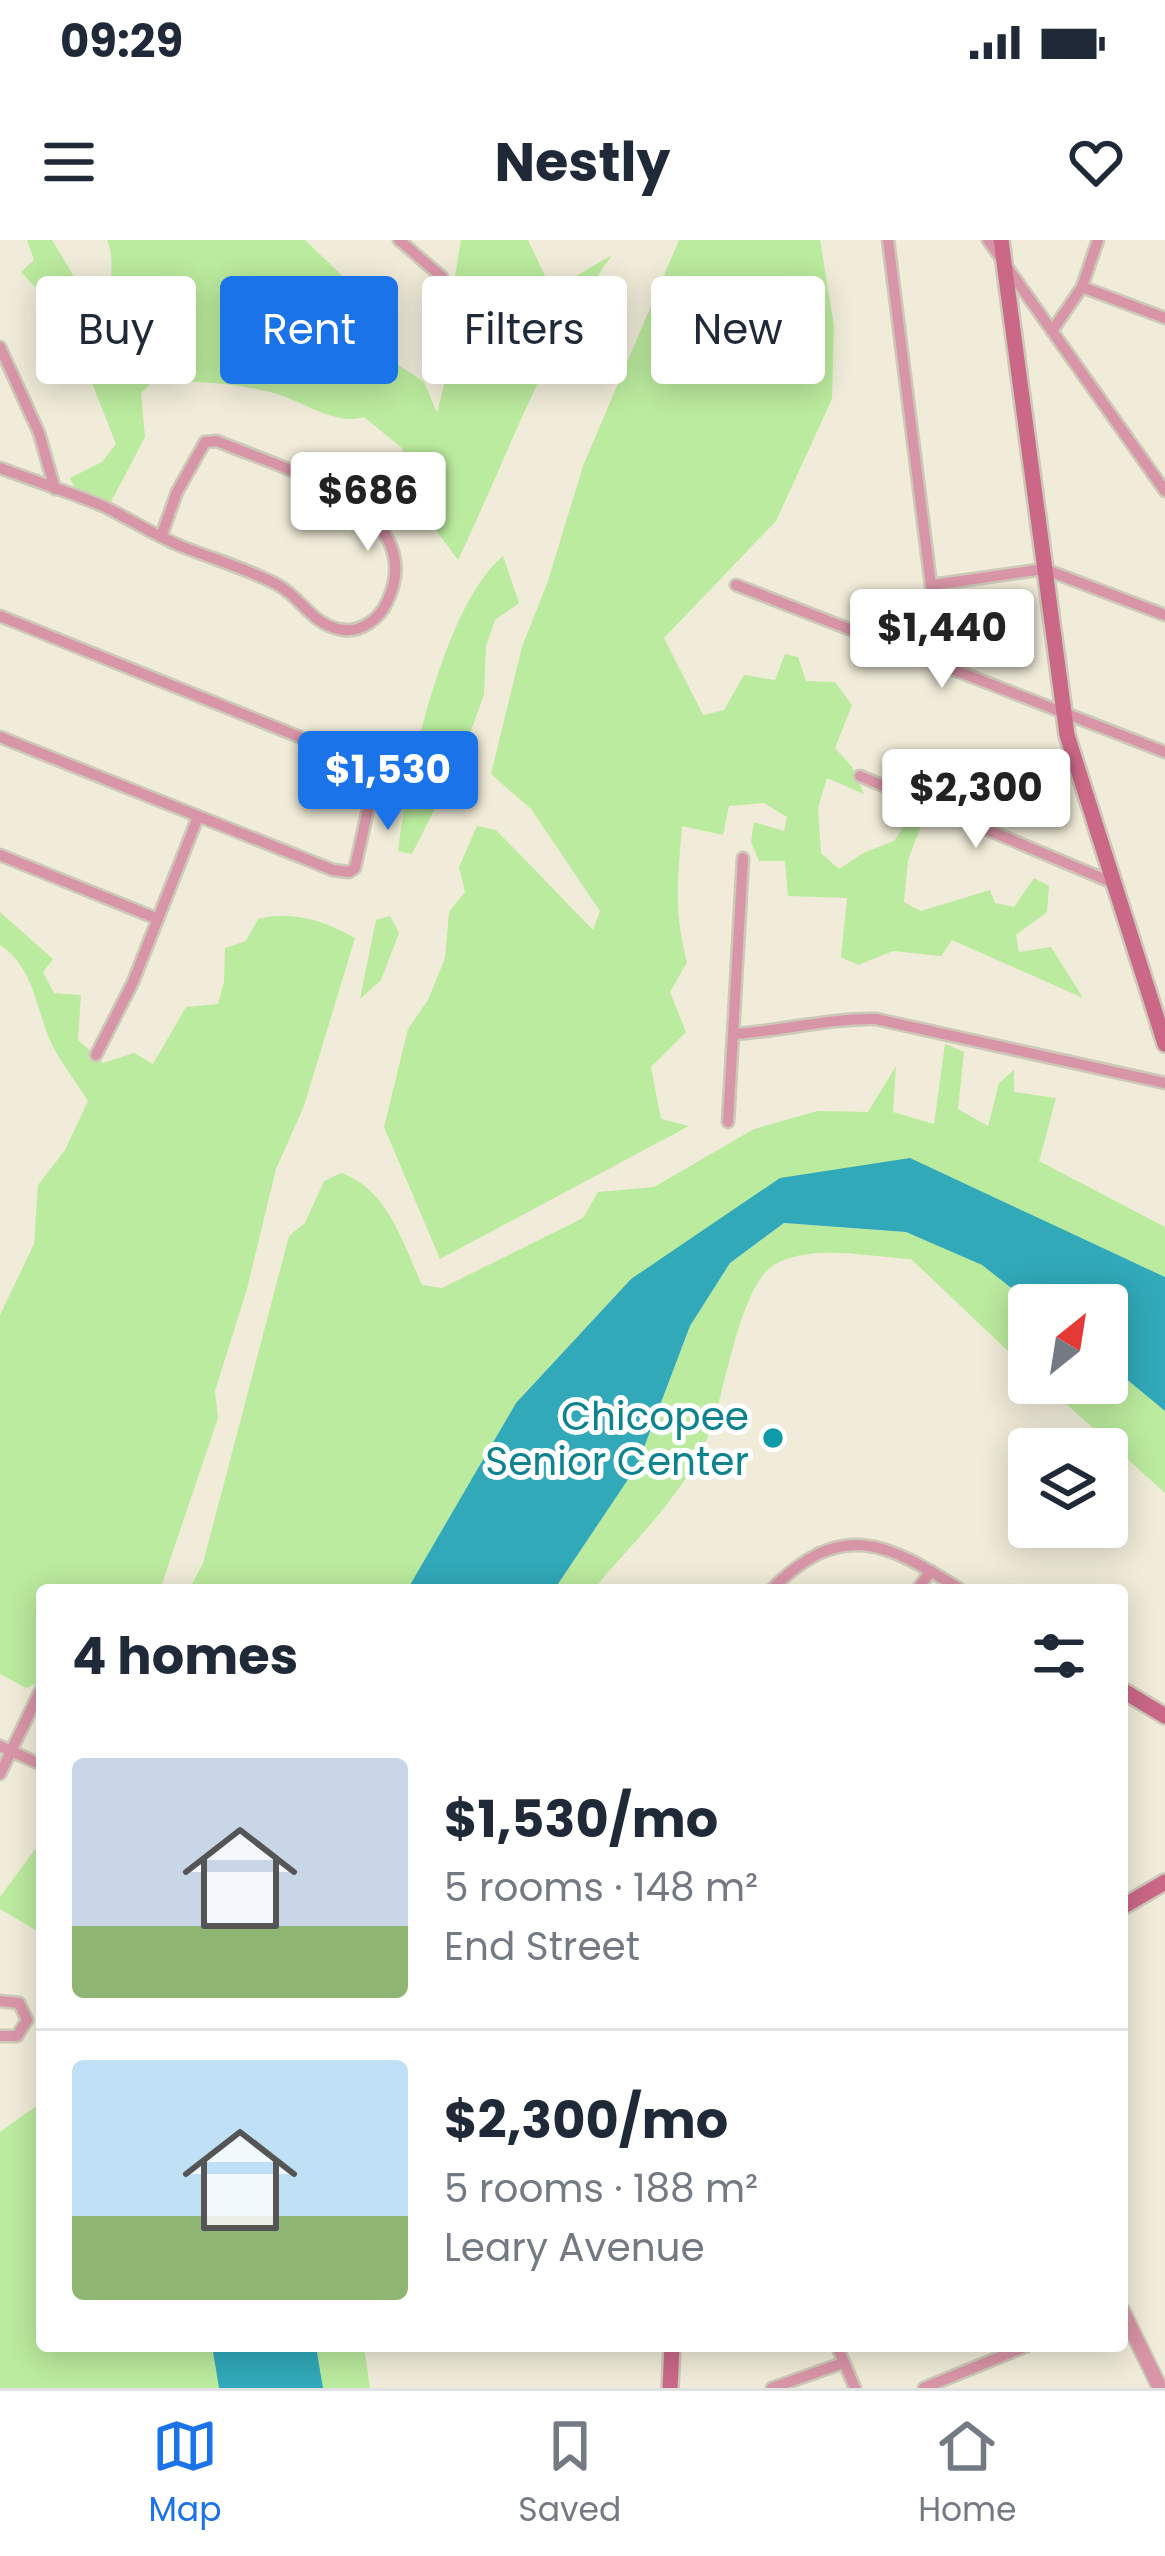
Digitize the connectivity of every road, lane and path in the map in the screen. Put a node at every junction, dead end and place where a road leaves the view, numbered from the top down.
1 (399, 240) edge
2 (888, 240) edge
3 (988, 240) edge
4 (1001, 240) edge
5 (1098, 240) edge
6 (1004, 263) junction
7 (441, 276) edge
8 (1082, 287) junction
9 (1165, 319) edge
10 (1052, 331) junction
11 (0, 347) edge
12 (0, 468) edge
13 (55, 489) junction
14 (1165, 491) edge
15 (160, 538) junction
16 (1044, 569) junction
17 (736, 584) dead end
18 (932, 585) junction
19 (1165, 615) edge
20 (0, 616) edge
21 (941, 666) junction
22 (1064, 712) junction
23 (0, 737) edge
24 (1165, 752) edge
25 (860, 776) dead end
26 (198, 817) junction
27 (0, 855) edge
28 (743, 858) dead end
29 (1111, 882) junction
30 (158, 919) junction
31 (735, 1034) junction
32 (1165, 1044) edge
33 (96, 1054) dead end
34 (1165, 1084) edge
35 (728, 1122) dead end
36 (931, 1571) junction
37 (778, 1584) edge
38 (921, 1584) edge
39 (952, 1584) edge
40 (1128, 1694) edge
41 (36, 1697) edge
42 (1165, 1716) edge
43 (5, 1749) edge
44 (36, 1762) edge
45 (0, 1774) edge
46 (1165, 1882) edge
47 (1165, 1892) edge
48 (1128, 1904) edge
49 (1128, 1905) edge
50 (0, 2001) edge
51 (0, 2036) edge
52 (1128, 2320) edge
53 (672, 2352) edge
54 (839, 2352) edge
55 (1012, 2352) edge
56 (843, 2363) junction
57 (1157, 2366) edge
58 (670, 2388) edge
59 (772, 2388) edge
60 (855, 2388) edge
61 (924, 2388) edge
62 (1160, 2388) edge

1 - 7 street
2 - 18 street
3 - 6 street
4 - 6 main road
5 - 8 street
6 - 10 street
6 - 16 main road
8 - 9 street
8 - 10 street
10 - 14 street
11 - 13 street
12 - 13 street
13 - 15 street
15 - 15 street
16 - 18 street
16 - 19 street
16 - 22 main road
17 - 21 street
18 - 21 street
20 - 26 street
21 - 22 street
22 - 24 street
22 - 29 main road
23 - 26 street
25 - 29 street
26 - 30 street
27 - 30 street
28 - 31 street
29 - 32 main road
30 - 33 street
31 - 34 street
31 - 35 street
36 - 37 street
36 - 38 street
36 - 39 street
40 - 42 main road
41 - 43 street
43 - 44 street
43 - 45 street
46 - 48 main road
47 - 49 main road
50 - 51 street
52 - 57 street
53 - 58 main road
54 - 56 street
55 - 61 street
56 - 59 street
56 - 60 street
57 - 62 street

